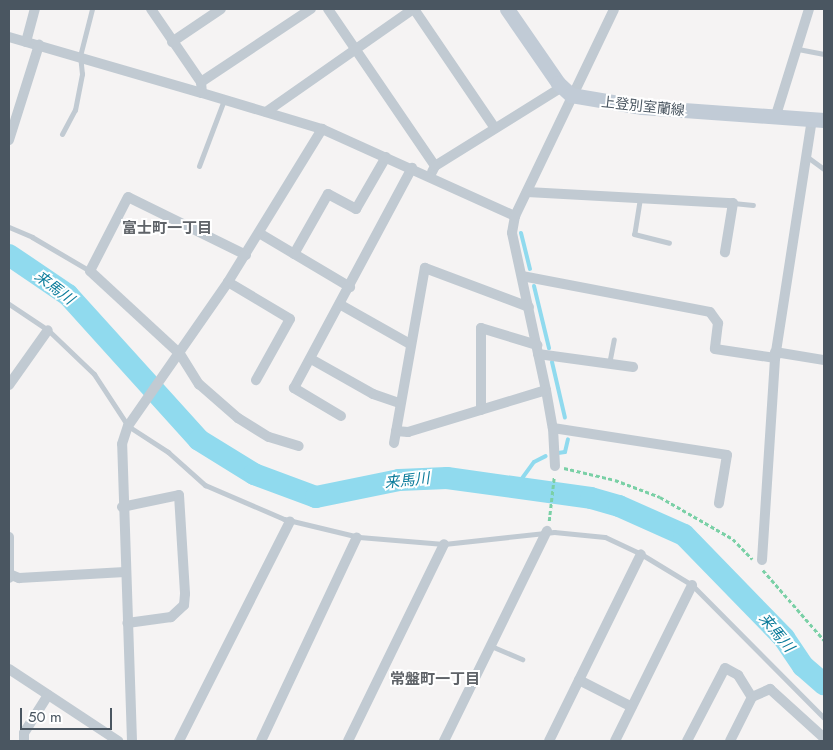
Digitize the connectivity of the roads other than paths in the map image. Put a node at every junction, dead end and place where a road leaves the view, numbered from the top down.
1 (35, 9) edge
2 (92, 9) edge
3 (150, 9) edge
4 (221, 9) edge
5 (310, 9) edge
6 (328, 9) edge
7 (414, 9) edge
8 (507, 9) edge
9 (614, 9) edge
10 (809, 9) edge
11 (9, 37) edge
12 (26, 42) junction
13 (172, 42) junction
14 (39, 45) junction
15 (355, 48) junction
16 (798, 49) junction
17 (823, 54) edge
18 (80, 56) junction
19 (201, 88) junction
20 (566, 91) junction
21 (224, 99) junction
22 (266, 112) junction
23 (776, 115) junction
24 (818, 119) edge
25 (495, 128) junction
26 (322, 129) junction
27 (62, 134) dead end
28 (9, 140) edge
29 (805, 156) junction
30 (386, 157) junction
31 (199, 166) dead end
32 (435, 166) junction
33 (412, 168) junction
34 (824, 168) edge
35 (429, 177) junction
36 (527, 192) junction
37 (640, 197) junction
38 (733, 203) junction
39 (753, 205) dead end
40 (515, 216) junction
41 (9, 227) edge
42 (259, 233) junction
43 (669, 243) dead end
44 (725, 252) dead end
45 (294, 254) junction
46 (246, 255) junction
47 (90, 271) junction
48 (522, 276) junction
49 (228, 282) junction
50 (350, 286) junction
51 (9, 304) edge
52 (340, 305) junction
53 (529, 307) junction
54 (48, 330) junction
55 (614, 339) dead end
56 (410, 344) junction
57 (538, 349) junction
58 (775, 355) junction
59 (177, 358) junction
60 (311, 359) junction
61 (824, 360) edge
62 (609, 364) junction
63 (633, 367) dead end
64 (256, 380) dead end
65 (9, 385) edge
66 (546, 390) junction
67 (399, 403) junction
68 (481, 410) junction
69 (342, 416) dead end
70 (128, 426) junction
71 (553, 428) junction
72 (396, 431) junction
73 (394, 443) dead end
74 (298, 446) dead end
75 (554, 469) road end
76 (720, 503) dead end
77 (122, 507) junction
78 (290, 521) junction
79 (547, 530) junction
80 (9, 537) edge
81 (357, 537) junction
82 (444, 544) junction
83 (640, 554) junction
84 (760, 564) road end
85 (125, 572) junction
86 (9, 575) edge
87 (692, 585) junction
88 (127, 623) junction
89 (491, 646) junction
90 (522, 659) dead end
91 (9, 669) edge
92 (580, 680) junction
93 (48, 695) junction
94 (752, 697) junction
95 (632, 707) junction
96 (824, 718) edge
97 (824, 738) edge
98 (24, 741) edge
99 (118, 741) edge
100 (132, 741) edge
101 (179, 741) edge
102 (261, 741) edge
103 (348, 741) edge
104 (444, 741) edge
105 (549, 741) edge
106 (615, 741) edge
107 (687, 741) edge
108 (730, 741) edge

1 - 12 street
2 - 18 lane
3 - 13 street
4 - 13 street
5 - 19 street
6 - 15 street
7 - 15 street
7 - 25 street
8 - 20 main road
9 - 20 street
10 - 16 street
11 - 12 street
12 - 14 street
13 - 19 street
14 - 18 street
14 - 28 street
15 - 22 street
15 - 32 street
16 - 17 lane
16 - 23 street
18 - 19 street
18 - 27 lane
19 - 21 street
20 - 23 main road, 上登別室蘭線
20 - 25 street
20 - 36 street
21 - 22 street
21 - 31 lane
22 - 26 street
23 - 24 main road, 上登別室蘭線
24 - 29 street
25 - 32 street
26 - 30 street
26 - 42 street
29 - 34 lane
29 - 58 street
30 - 33 street
30 - 45 street
32 - 35 street
33 - 35 street
33 - 50 street
35 - 40 street
36 - 37 street
36 - 40 street
37 - 38 street
37 - 43 lane
38 - 39 lane
38 - 44 street
40 - 48 street
41 - 47 lane
42 - 45 street
42 - 46 street
45 - 50 street
46 - 47 street
46 - 49 street
47 - 59 street
48 - 53 street
48 - 58 street
49 - 59 street
49 - 64 street
50 - 52 street
51 - 54 lane
52 - 56 street
52 - 60 street
53 - 56 street
53 - 57 street
54 - 65 street
54 - 70 lane
55 - 62 lane
56 - 67 street
57 - 62 street
57 - 66 street
57 - 68 street
58 - 61 street
58 - 84 street
59 - 70 street
59 - 74 street
60 - 67 street
60 - 69 street
62 - 63 street
66 - 68 street
66 - 71 street
67 - 72 street
68 - 72 street
70 - 77 street
70 - 78 lane
71 - 75 street
71 - 76 street
72 - 73 street
77 - 85 street
77 - 88 street
78 - 81 lane
78 - 101 street
79 - 82 lane
79 - 83 lane
79 - 89 street
80 - 86 street
81 - 82 lane
81 - 102 street
82 - 103 street
83 - 87 lane
83 - 92 street
85 - 86 street
85 - 88 street
87 - 95 street
87 - 96 lane
88 - 100 street
89 - 90 lane
89 - 104 street
91 - 93 street
92 - 95 street
92 - 105 street
93 - 98 street
93 - 99 street
94 - 97 street
94 - 107 street
94 - 108 street
95 - 106 street

